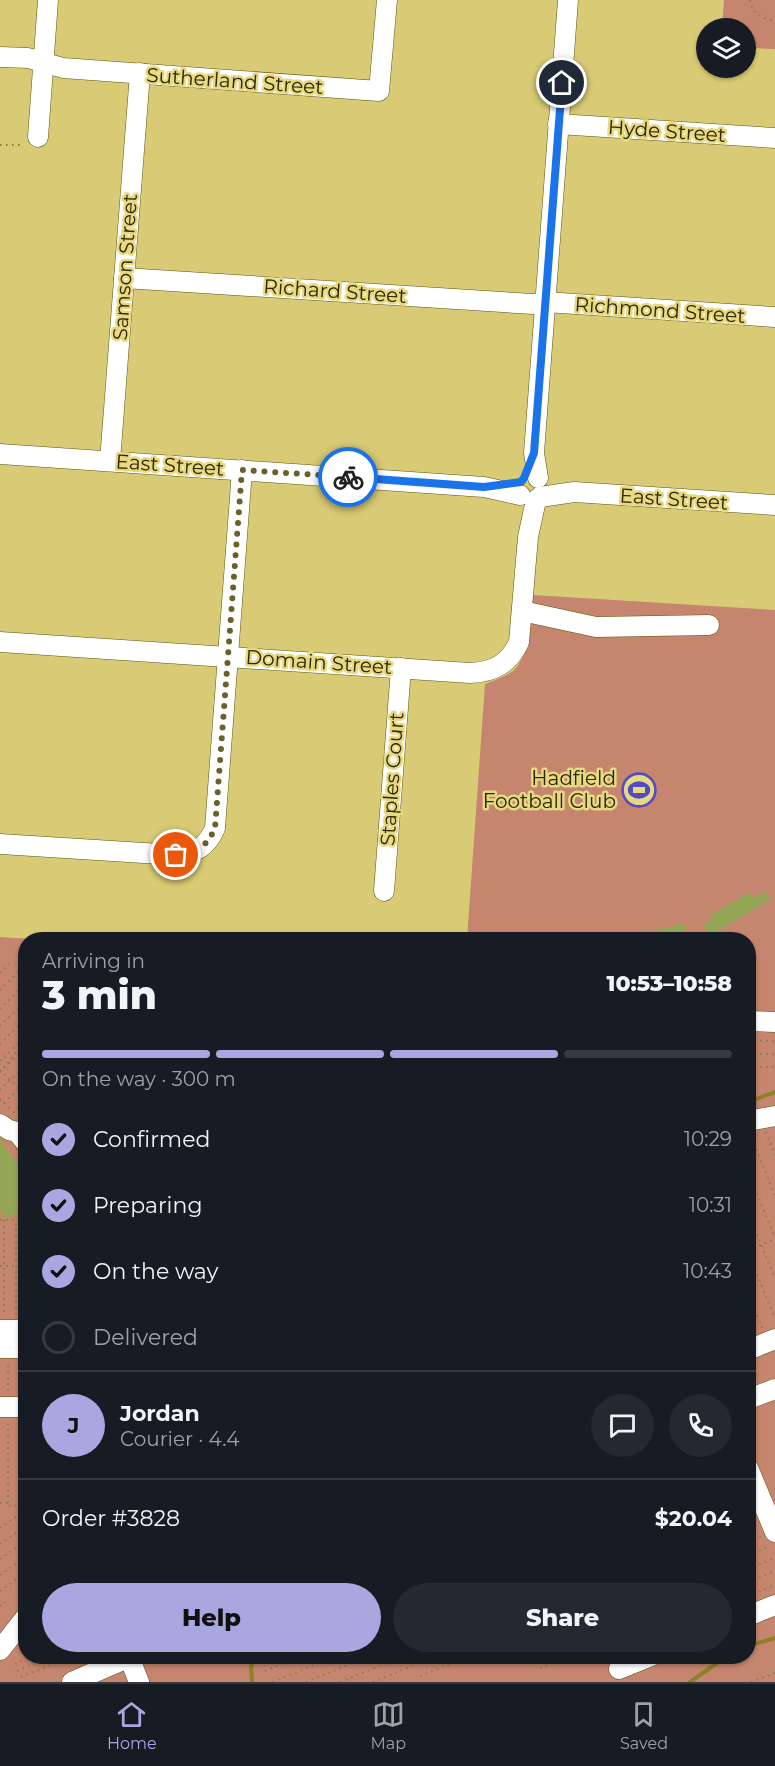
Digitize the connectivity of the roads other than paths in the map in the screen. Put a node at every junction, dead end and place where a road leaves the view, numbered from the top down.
1 (48, 0) edge
2 (387, 0) edge
3 (568, 0) edge
4 (0, 57) edge
5 (44, 62) junction
6 (140, 73) junction
7 (558, 124) junction
8 (38, 137) road end
9 (775, 138) edge
10 (124, 278) junction
11 (545, 302) junction
12 (775, 317) edge
13 (0, 454) edge
14 (110, 461) junction
15 (242, 470) junction
16 (531, 489) junction
17 (775, 506) edge
18 (522, 611) junction
19 (709, 625) dead end
20 (0, 642) edge
21 (229, 657) junction
22 (401, 668) junction
23 (0, 844) edge
24 (384, 891) dead end
25 (756, 1022) edge
26 (775, 1023) edge
27 (2, 1322) edge
28 (18, 1322) edge
29 (771, 1341) edge
30 (756, 1347) edge
31 (775, 1389) edge
32 (756, 1396) edge
33 (756, 1487) edge
34 (775, 1532) edge
35 (775, 1605) edge
36 (756, 1613) edge
37 (18, 1627) edge
38 (0, 1650) edge
39 (114, 1664) edge
40 (133, 1664) edge
41 (72, 1682) edge
42 (139, 1682) edge

1 - 5 street
2 - 6 street, Sutherland Street
3 - 7 street, Domain Street
4 - 5 street, Sutherland Street
5 - 6 street, Sutherland Street
5 - 8 street
6 - 10 street, Samson Street
7 - 9 street, Hyde Street
7 - 11 street, Domain Street
10 - 11 street, Richard Street
10 - 14 street, Samson Street
11 - 12 street, Richmond Street
11 - 16 street, Domain Street
13 - 14 street, East Street
14 - 15 street, East Street
15 - 16 street, East Street
15 - 21 street
16 - 17 street, East Street
16 - 18 street, Domain Street
18 - 19 street
18 - 22 street, Domain Street
20 - 21 street, Domain Street
21 - 22 street, Domain Street
21 - 23 street
22 - 24 street, Staples Court
25 - 26 street
27 - 28 street
29 - 30 street
31 - 32 street
33 - 34 street
35 - 36 street
37 - 38 street
39 - 41 street
40 - 42 street

